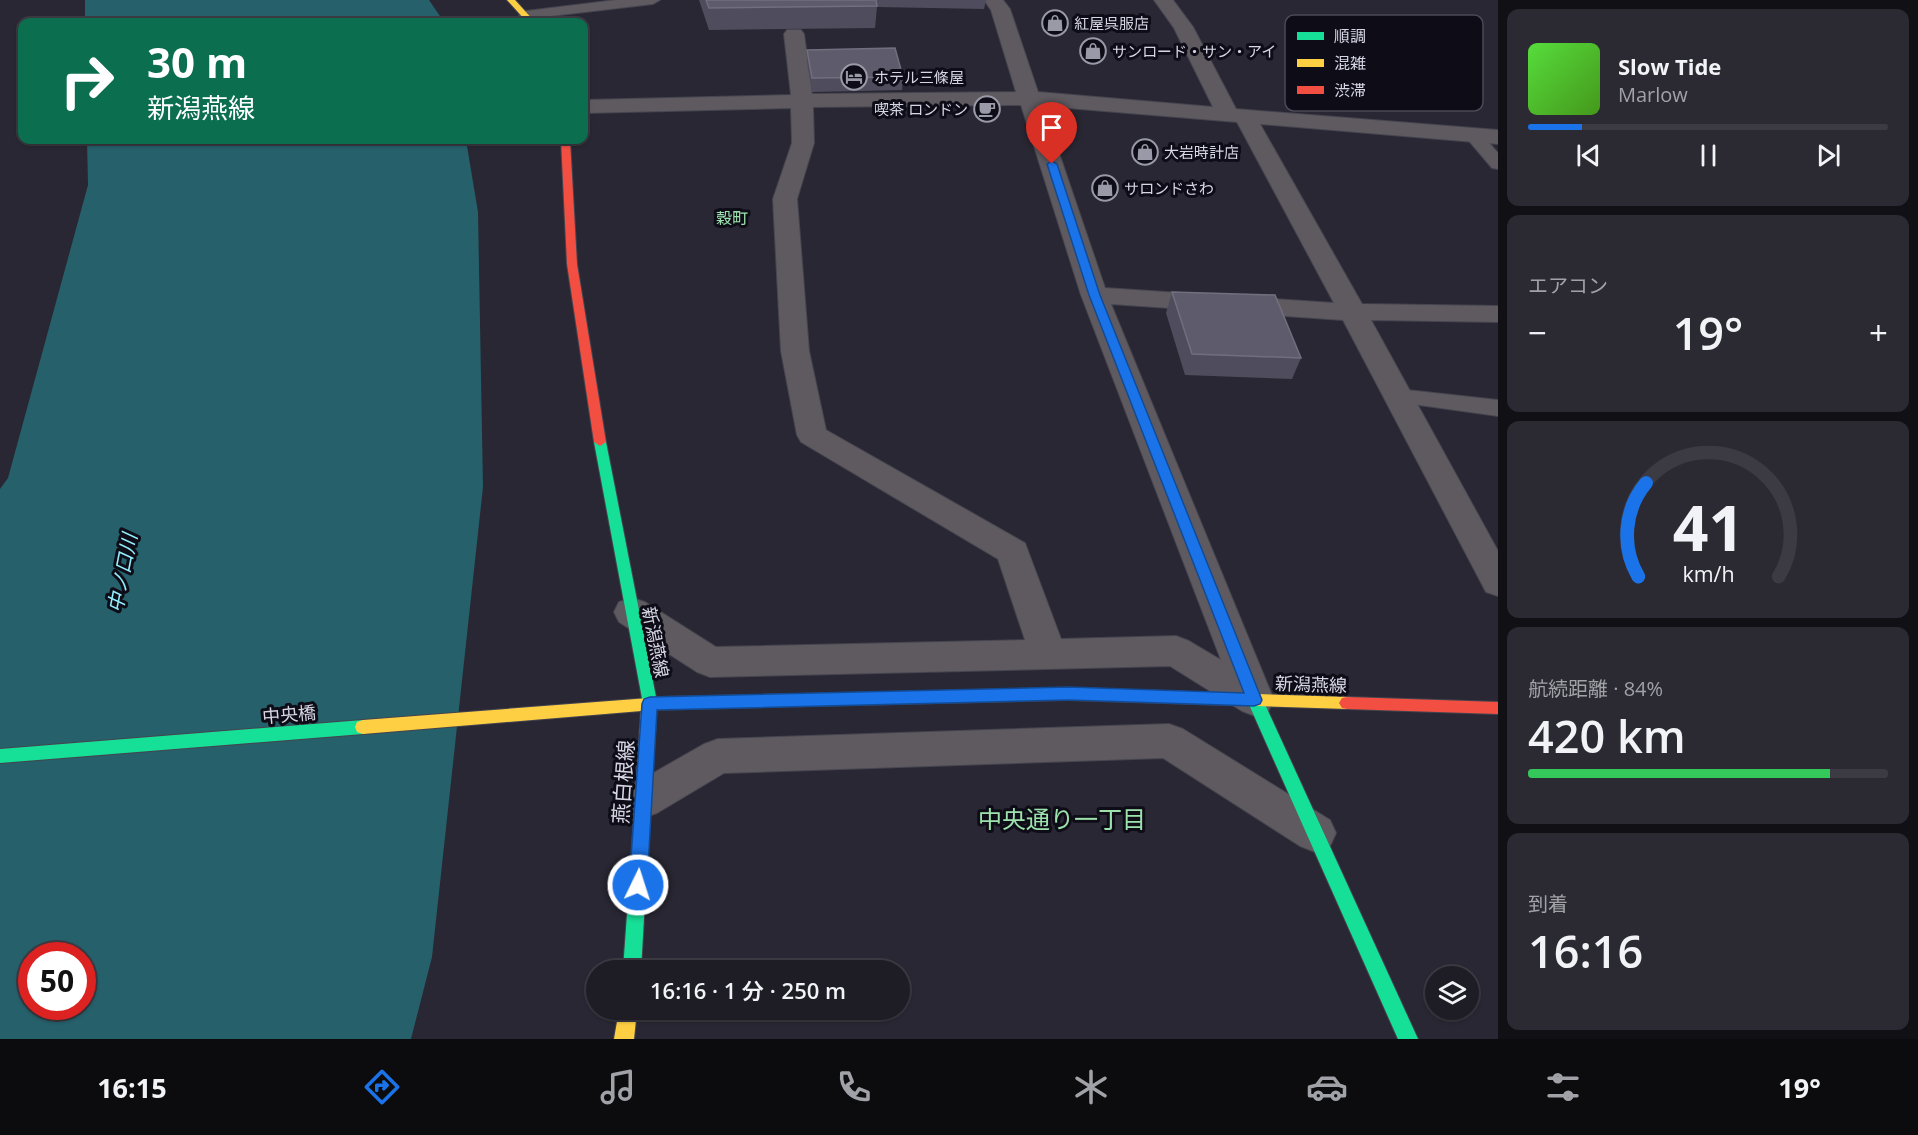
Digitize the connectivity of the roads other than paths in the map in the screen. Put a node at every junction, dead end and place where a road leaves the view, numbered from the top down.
1 (511, 0) edge
2 (653, 0) edge
3 (993, 0) edge
4 (1163, 0) edge
5 (527, 18) edge
6 (535, 18) edge
7 (794, 34) edge
8 (1030, 98) junction
9 (801, 101) junction
10 (588, 107) edge
11 (1237, 116) junction
12 (1473, 135) junction
13 (1498, 136) edge
14 (565, 144) edge
15 (1498, 164) edge
16 (1094, 295) junction
17 (1353, 312) junction
18 (1498, 314) edge
19 (1398, 396) junction
20 (1498, 408) edge
21 (1498, 583) edge
22 (632, 612) junction
23 (1048, 655) junction
24 (1254, 700) junction
25 (650, 704) junction
26 (1498, 708) edge
27 (0, 756) edge
28 (643, 800) junction
29 (1315, 833) junction
30 (633, 960) edge
31 (627, 1020) edge
32 (624, 1039) edge
33 (1408, 1039) edge

1 - 5 main road
2 - 6 lane
3 - 8 street
4 - 11 street
7 - 9 street
8 - 9 street
8 - 11 street
8 - 16 street
9 - 10 street
9 - 23 street
11 - 12 street
11 - 17 street
12 - 13 street
12 - 15 lane
14 - 22 main road, 新潟燕線
16 - 17 street
16 - 24 street
17 - 18 street
17 - 19 street
19 - 20 lane
19 - 21 street
22 - 23 street
22 - 25 main road, 新潟燕線
23 - 24 street
24 - 25 main road, 新潟燕線
24 - 26 main road, 新潟燕線
24 - 29 main road
25 - 27 main road, 中央橋
25 - 28 main road, 燕白根線
28 - 29 street
28 - 30 main road, 燕白根線
29 - 33 main road
31 - 32 main road

